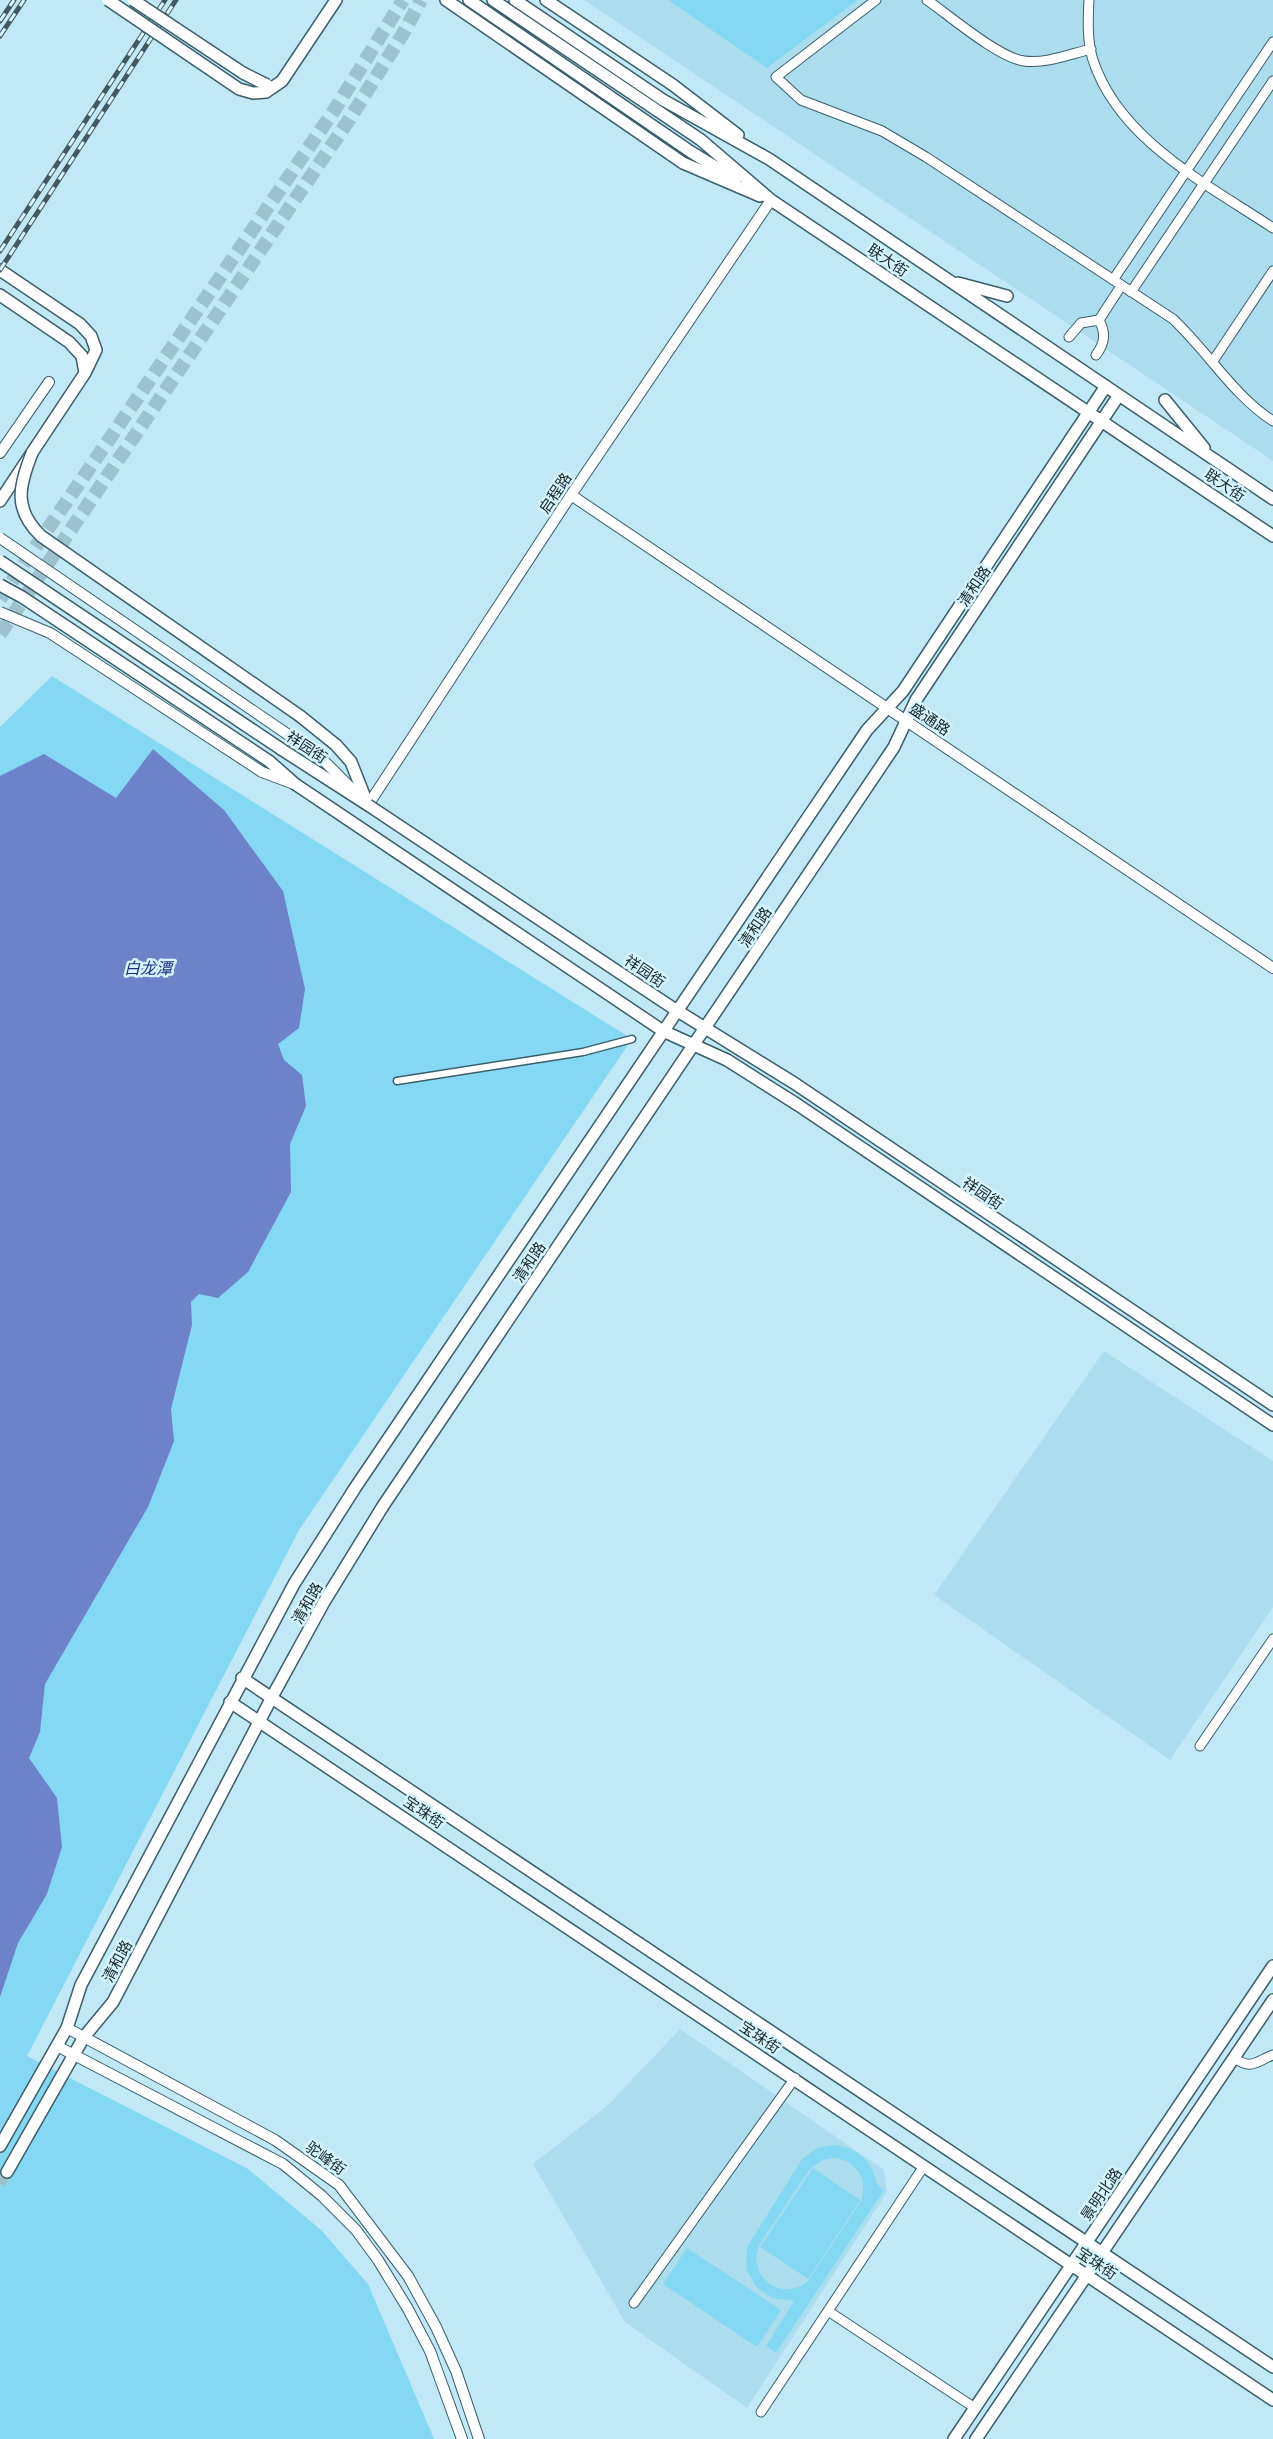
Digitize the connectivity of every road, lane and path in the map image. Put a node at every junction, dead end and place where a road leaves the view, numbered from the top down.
1 (108, 0) edge
2 (133, 0) edge
3 (336, 0) edge
4 (446, 0) edge
5 (469, 0) edge
6 (493, 0) edge
7 (515, 0) edge
8 (546, 0) edge
9 (876, 0) edge
10 (927, 0) edge
11 (1089, 0) edge
12 (1273, 42) edge
13 (1092, 49) junction
14 (282, 81) junction
15 (1273, 81) edge
16 (770, 159) junction
17 (1187, 170) junction
18 (1204, 183) junction
19 (771, 200) junction
20 (1273, 228) edge
21 (0, 270) edge
22 (1273, 271) edge
23 (1113, 280) junction
24 (950, 281) junction
25 (1121, 286) junction
26 (1131, 292) junction
27 (0, 295) edge
28 (1007, 296) dead end
29 (1099, 320) junction
30 (1069, 337) dead end
31 (1096, 355) dead end
32 (1213, 361) junction
33 (85, 373) junction
34 (49, 382) dead end
35 (1106, 386) junction
36 (1119, 395) junction
37 (1165, 400) dead end
38 (1090, 412) junction
39 (1102, 420) junction
40 (1273, 421) edge
41 (0, 453) edge
42 (32, 453) junction
43 (1212, 457) junction
44 (571, 495) junction
45 (1273, 498) edge
46 (0, 501) edge
47 (1273, 536) edge
48 (0, 538) edge
49 (0, 561) edge
50 (0, 585) edge
51 (0, 612) edge
52 (887, 708) junction
53 (906, 720) junction
54 (294, 784) junction
55 (368, 805) junction
56 (1273, 968) edge
57 (676, 1010) junction
58 (706, 1026) junction
59 (663, 1031) junction
60 (632, 1040) dead end
61 (694, 1045) junction
62 (398, 1081) dead end
63 (1273, 1405) edge
64 (1273, 1425) edge
65 (1273, 1639) edge
66 (242, 1678) junction
67 (272, 1697) junction
68 (230, 1702) junction
69 (260, 1720) junction
70 (1200, 1746) dead end
71 (1273, 1966) edge
72 (1273, 2000) edge
73 (67, 2028) junction
74 (84, 2037) junction
75 (57, 2046) junction
76 (74, 2054) junction
77 (1273, 2055) edge
78 (1234, 2058) junction
79 (795, 2078) junction
80 (0, 2146) edge
81 (924, 2166) junction
82 (7, 2172) tunnel mouth
83 (1086, 2242) junction
84 (1102, 2253) junction
85 (1072, 2264) junction
86 (1087, 2275) junction
87 (634, 2303) dead end
88 (828, 2310) junction
89 (1273, 2367) edge
90 (1273, 2400) edge
91 (975, 2408) junction
92 (761, 2412) dead end
93 (462, 2439) edge
94 (479, 2439) edge
95 (954, 2439) edge
96 (976, 2439) edge

1 - 14 main road, bridge
2 - 14 main road, bridge
3 - 14 main road
4 - 19 main road
5 - 19 main road
6 - 19 main road, 联大街
7 - 16 main road, 联大街
8 - 16 main road
9 - 23 street
10 - 13 street
11 - 13 street
12 - 17 street
13 - 17 street
15 - 18 street
16 - 24 main road, 联大街
17 - 18 street
17 - 23 street
18 - 20 street
18 - 26 street
19 - 38 main road, 联大街
19 - 44 street, 启程路
21 - 33 main road
22 - 32 street
23 - 25 street
24 - 28 main road
24 - 35 main road, 联大街
25 - 26 street
25 - 29 street
26 - 32 street
27 - 33 main road
29 - 30 street
29 - 31 street
32 - 40 street
33 - 42 main road
34 - 41 street
35 - 36 main road, 联大街
35 - 38 main road, 清和路
36 - 39 main road, 清和路
36 - 43 main road, 联大街
37 - 43 main road
38 - 39 main road, 联大街
38 - 52 main road, 清和路
39 - 47 main road, 联大街
39 - 53 main road, 清和路
42 - 46 main road, bridge
42 - 55 main road, bridge
43 - 45 main road, 联大街
44 - 52 street, 盛通路
44 - 55 street, 启程路
48 - 55 street, bridge
49 - 55 main road, 祥园街, bridge
50 - 54 main road, 祥园街, bridge
51 - 54 street, bridge
52 - 53 street, 盛通路
52 - 57 main road, 清和路
53 - 56 street, 盛通路
53 - 58 main road, 清和路
54 - 59 main road, 祥园街, bridge
55 - 57 main road, 祥园街, bridge
57 - 58 main road, 祥园街
57 - 59 main road, 清和路
58 - 61 main road, 清和路
58 - 63 main road, 祥园街
59 - 61 main road, 祥园街
59 - 66 main road, 清和路
60 - 62 street
61 - 64 main road, 祥园街
61 - 67 main road, 清和路
65 - 70 street
66 - 67 main road, 宝珠街
66 - 68 main road, 清和路
67 - 69 main road, 清和路
67 - 83 main road, 宝珠街
68 - 69 main road, 宝珠街
68 - 73 main road, 清和路
69 - 74 main road, 清和路
69 - 79 main road, 宝珠街
71 - 83 main road, 景明北路
72 - 78 main road
73 - 74 street, 驼峰街
73 - 75 main road, 清和路
74 - 76 main road, 清和路
74 - 94 street, 驼峰街
75 - 76 street, 驼峰街
75 - 80 main road, 清和路
76 - 82 main road, 清和路
76 - 93 street, 驼峰街
77 - 78 street
78 - 84 main road
79 - 81 main road, 宝珠街
79 - 87 street
81 - 85 main road, 宝珠街
81 - 88 street
83 - 84 main road, 宝珠街
83 - 85 main road, 景明北路
84 - 86 main road
84 - 89 main road, 宝珠街
85 - 86 main road, 宝珠街
85 - 91 main road, 景明北路
86 - 90 main road, 宝珠街
86 - 96 main road
88 - 91 street
88 - 92 street
91 - 95 main road, 景明北路

